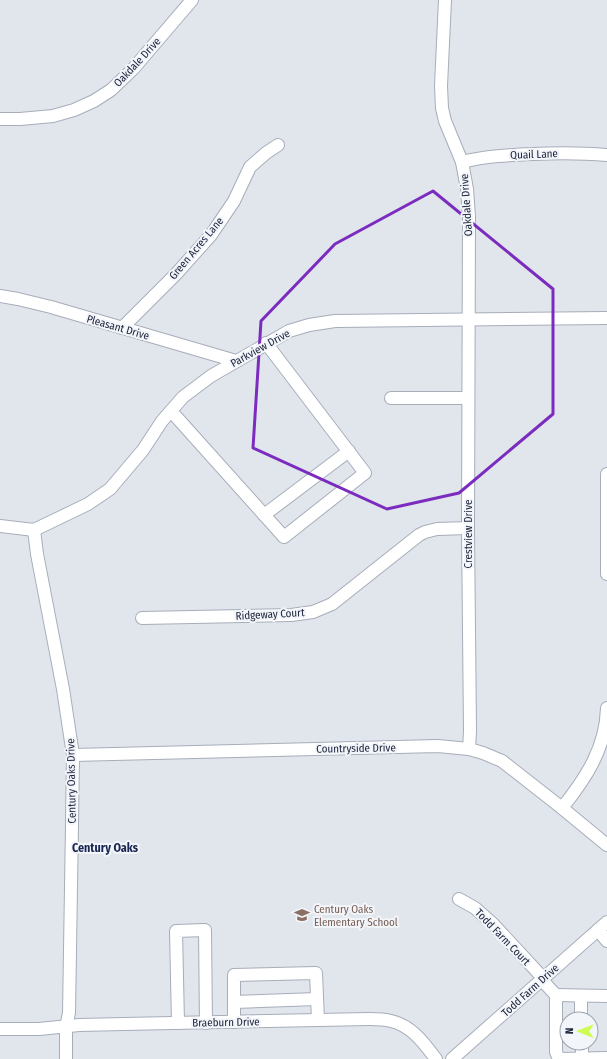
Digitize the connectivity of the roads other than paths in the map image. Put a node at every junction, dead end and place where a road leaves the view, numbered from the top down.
1 (192, 0) edge
2 (445, 0) edge
3 (0, 119) edge
4 (278, 145) dead end
5 (607, 155) edge
6 (462, 162) junction
7 (0, 296) edge
8 (607, 318) edge
9 (469, 319) junction
10 (122, 328) junction
11 (266, 343) junction
12 (236, 362) junction
13 (391, 398) dead end
14 (468, 398) junction
15 (171, 411) junction
16 (349, 451) junction
17 (607, 474) edge
18 (264, 515) junction
19 (0, 526) edge
20 (468, 528) junction
21 (34, 530) junction
22 (607, 574) edge
23 (142, 618) dead end
24 (607, 708) edge
25 (469, 749) junction
26 (73, 755) junction
27 (562, 808) junction
28 (607, 845) edge
29 (459, 899) dead end
30 (607, 922) edge
31 (598, 930) junction
32 (607, 941) edge
33 (542, 979) junction
34 (556, 995) junction
35 (581, 996) junction
36 (607, 996) edge
37 (317, 999) junction
38 (234, 1002) junction
39 (581, 1011) edge
40 (318, 1020) junction
41 (234, 1022) junction
42 (178, 1023) junction
43 (206, 1023) junction
44 (66, 1027) junction
45 (0, 1029) edge
46 (582, 1058) edge
47 (607, 1058) edge
48 (66, 1059) edge
49 (436, 1059) edge
50 (452, 1059) edge
51 (559, 1059) edge

1 - 3 street, Oakdale Drive
2 - 6 street, Oakdale Drive
4 - 10 street, Green Acres Lane
5 - 6 street, Quail Lane
6 - 9 street, Oakdale Drive
7 - 10 street, Pleasant Drive
8 - 9 street, Parkview Drive
9 - 11 street, Parkview Drive
9 - 14 street, Crestview Drive
10 - 12 street, Pleasant Drive
11 - 12 street, Parkview Drive
11 - 16 street
12 - 15 street, Parkview Drive
13 - 14 street
14 - 20 street, Crestview Drive
15 - 18 street
15 - 21 street, Parkview Drive
16 - 18 street
16 - 18 street
17 - 22 street
19 - 21 street
20 - 23 street, Ridgeway Court
20 - 25 street, Crestview Drive
21 - 26 street, Century Oaks Drive
24 - 27 street
25 - 26 street, Countryside Drive
25 - 27 street, Countryside Drive
26 - 44 street, Century Oaks Drive
27 - 28 street, Countryside Drive
29 - 33 street, Todd Farm Court
30 - 31 street, Todd Farm Drive
31 - 32 street
31 - 33 street, Todd Farm Drive
33 - 34 street, Todd Farm Court
33 - 50 street, Todd Farm Drive
34 - 35 street
34 - 51 street
35 - 36 street
35 - 39 street
37 - 38 street
37 - 38 street
37 - 40 street
38 - 41 street
40 - 41 street, Braeburn Drive
40 - 49 street, Braeburn Drive
41 - 43 street, Braeburn Drive
42 - 43 street, Braeburn Drive
42 - 43 street
42 - 44 street, Braeburn Drive
44 - 45 street, Braeburn Drive
44 - 48 street, Century Oaks Drive
46 - 47 street
46 - 51 street

